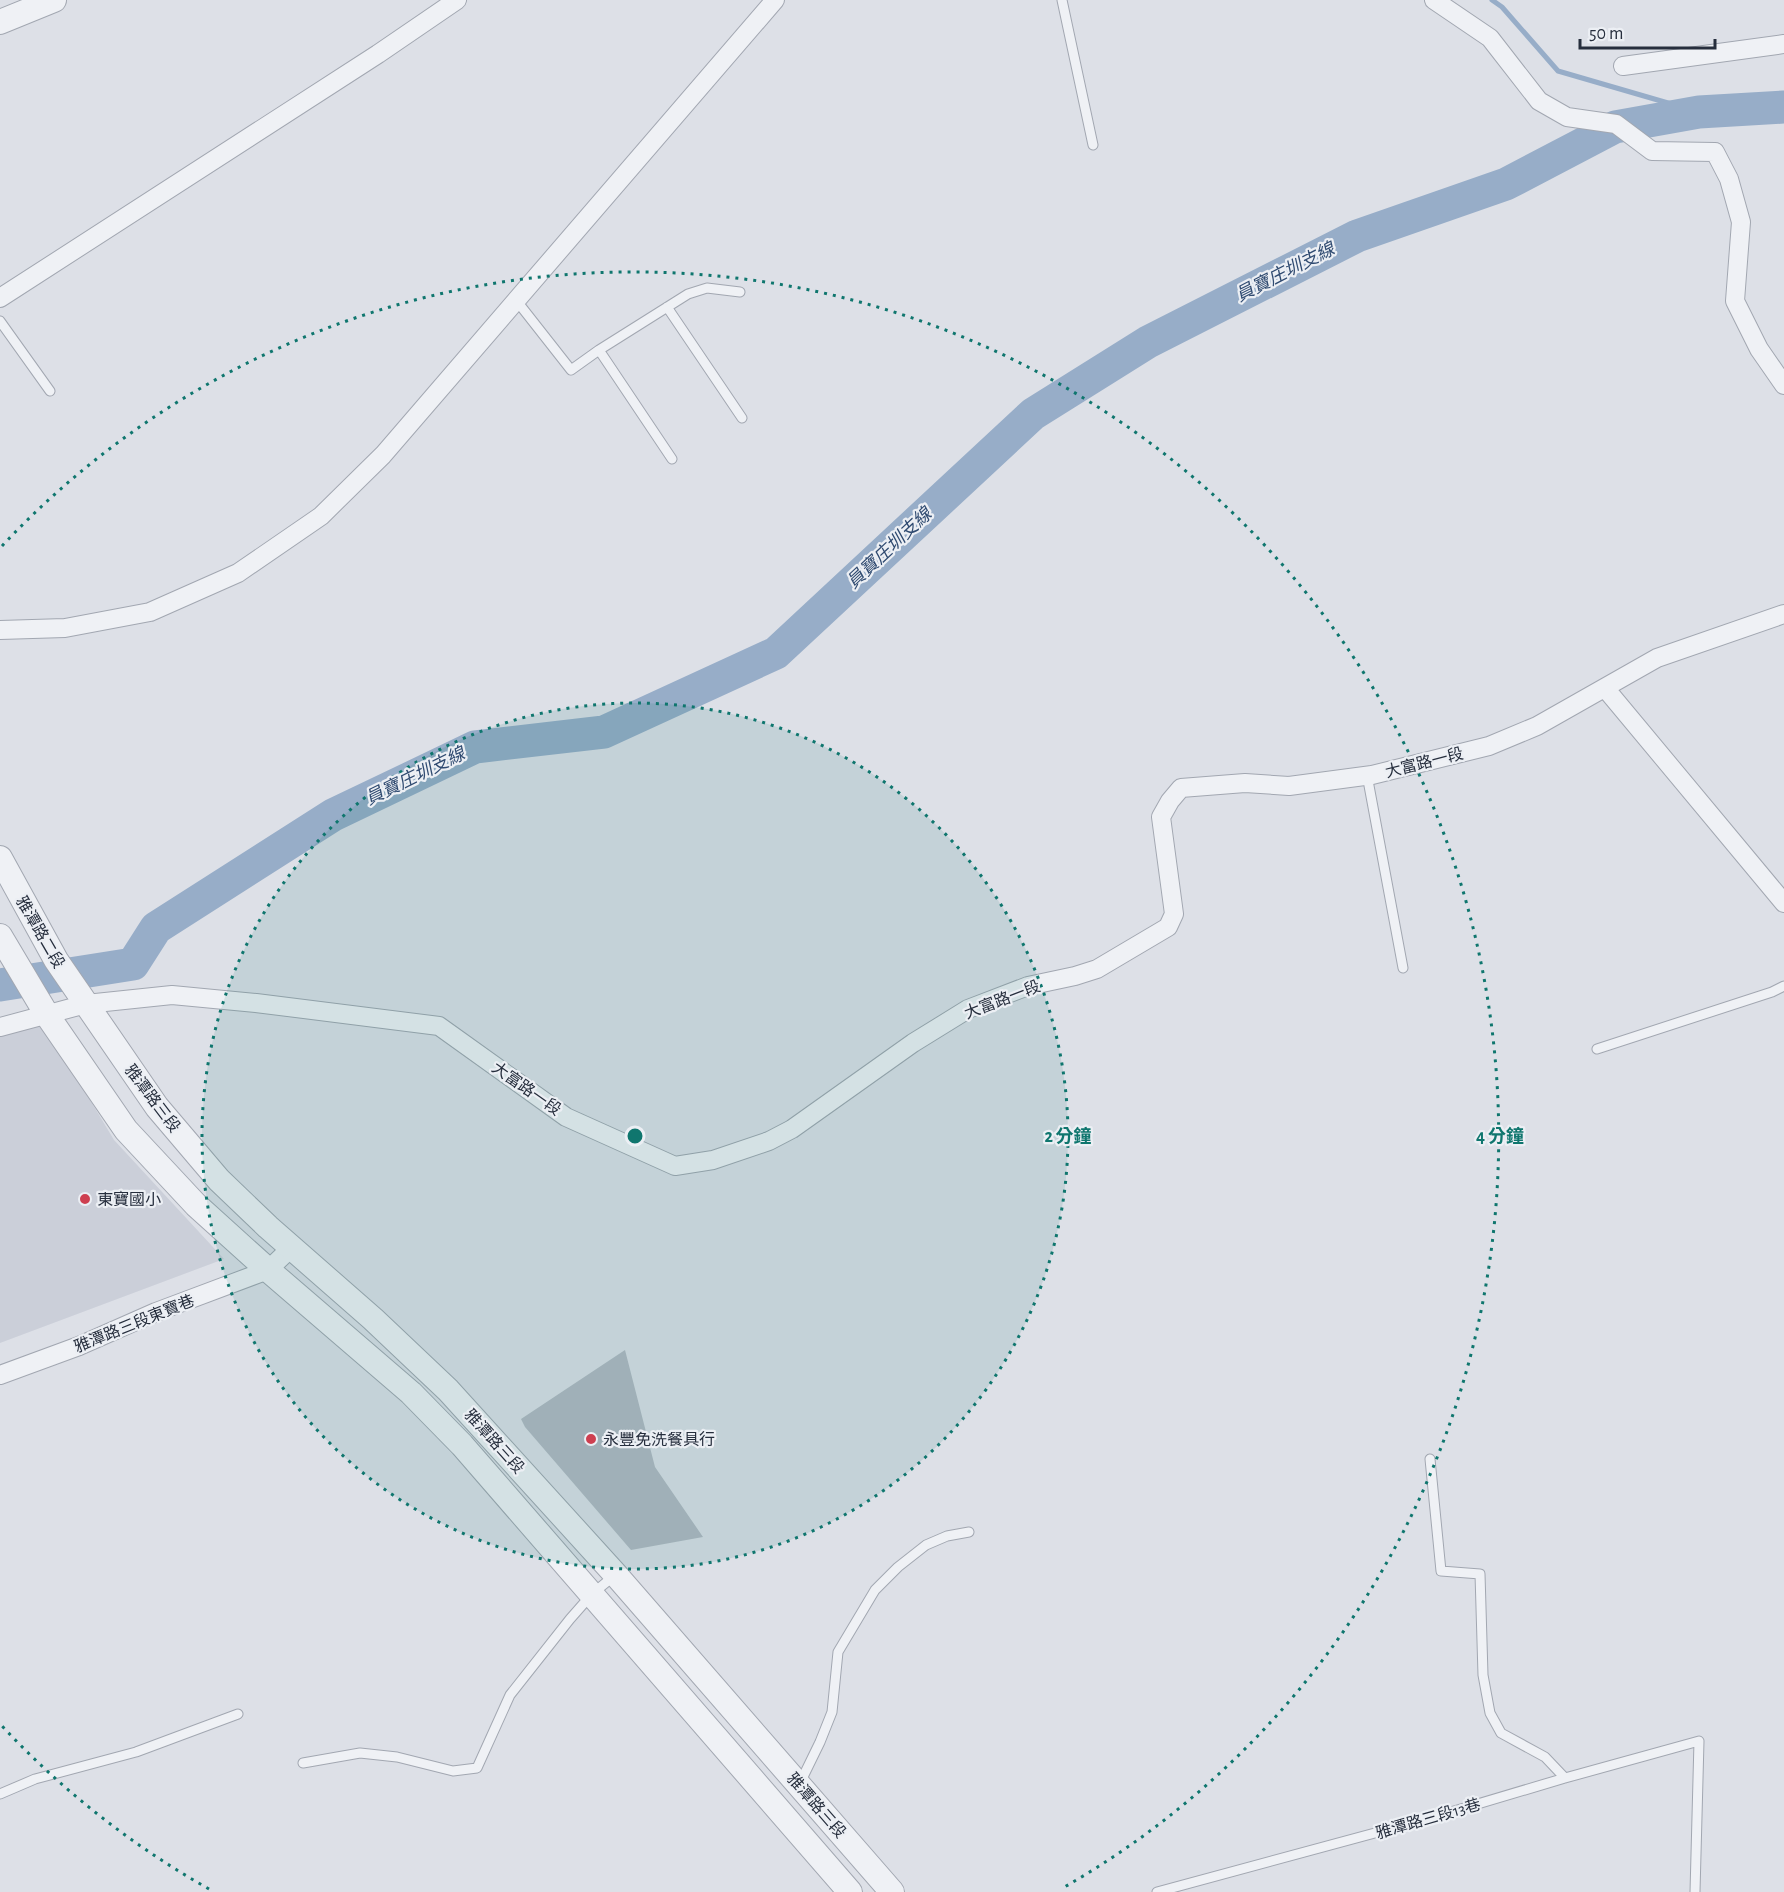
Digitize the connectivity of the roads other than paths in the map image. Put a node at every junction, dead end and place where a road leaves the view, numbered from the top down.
1 (54, 0) edge
2 (457, 0) edge
3 (775, 0) edge
4 (1062, 0) edge
5 (1434, 0) edge
6 (0, 22) edge
7 (1784, 44) edge
8 (1623, 66) dead end
9 (1092, 145) dead end
10 (740, 292) dead end
11 (0, 298) edge
12 (516, 300) junction
13 (667, 307) junction
14 (0, 321) edge
15 (599, 351) junction
16 (1784, 385) edge
17 (50, 391) dead end
18 (742, 418) dead end
19 (672, 459) dead end
20 (1784, 614) edge
21 (0, 630) edge
22 (1605, 688) junction
23 (1366, 775) junction
24 (0, 858) edge
25 (1784, 903) edge
26 (0, 936) edge
27 (1402, 968) dead end
28 (1784, 986) edge
29 (86, 1004) junction
30 (47, 1015) junction
31 (0, 1027) edge
32 (1597, 1049) dead end
33 (157, 1107) junction
34 (126, 1130) junction
35 (291, 1248) junction
36 (268, 1270) junction
37 (0, 1375) edge
38 (1430, 1459) dead end
39 (969, 1532) dead end
40 (616, 1575) junction
41 (592, 1594) junction
42 (238, 1714) dead end
43 (303, 1763) dead end
44 (1564, 1778) junction
45 (799, 1785) junction
46 (0, 1794) edge
47 (850, 1892) edge
48 (892, 1892) edge
49 (1158, 1892) edge
50 (1695, 1892) edge

1 - 6 street
2 - 11 street
3 - 12 street
4 - 9 lane
5 - 16 street
7 - 8 street
10 - 13 lane
12 - 15 lane
12 - 21 street
13 - 15 lane
13 - 18 lane
14 - 17 lane
15 - 19 lane
20 - 22 street, 大富路一段
22 - 23 street, 大富路一段
22 - 25 street
23 - 27 lane
23 - 29 street, 大富路一段
24 - 29 street, 雅潭路二段
26 - 30 street
28 - 32 lane
29 - 30 street
29 - 33 street, 雅潭路三段
30 - 31 street
30 - 34 street, 雅潭路三段
33 - 34 street
33 - 35 street, 雅潭路三段
34 - 36 street, 雅潭路三段
35 - 36 street
35 - 40 street, 雅潭路三段
36 - 37 street, 雅潭路三段東寶巷
36 - 41 street, 雅潭路三段
38 - 44 lane
39 - 45 lane
40 - 41 lane
40 - 45 street, 雅潭路三段
41 - 43 lane
41 - 47 street, 雅潭路三段
42 - 46 lane
44 - 49 lane, 雅潭路三段13巷
44 - 50 lane, 雅潭路三段13巷
45 - 48 street, 雅潭路三段

